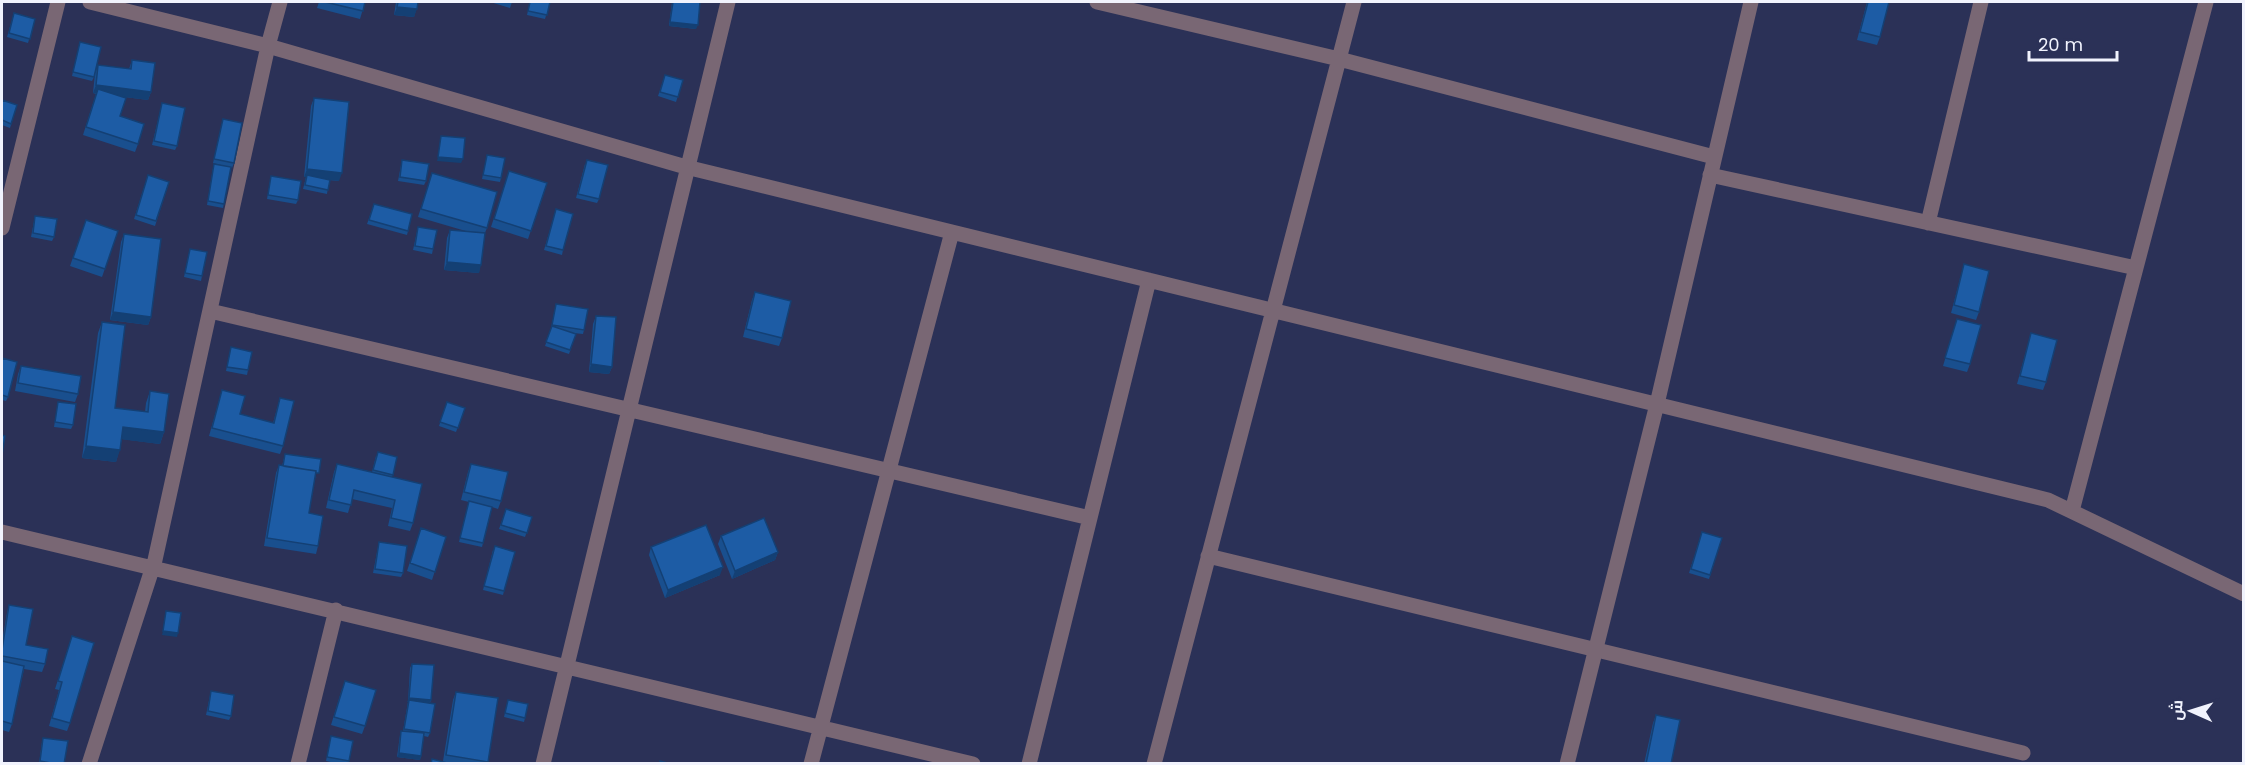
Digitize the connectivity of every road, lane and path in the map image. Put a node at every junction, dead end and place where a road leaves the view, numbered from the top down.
1 (58, 2) edge
2 (90, 2) edge
3 (280, 2) edge
4 (728, 2) edge
5 (1096, 2) edge
6 (1354, 2) edge
7 (1751, 2) edge
8 (1981, 2) edge
9 (2206, 2) edge
10 (1115, 4) edge
11 (268, 46) junction
12 (1339, 58) junction
13 (1714, 158) junction
14 (686, 167) junction
15 (1710, 175) junction
16 (1928, 223) junction
17 (2, 228) edge
18 (952, 232) junction
19 (2136, 268) junction
20 (1149, 280) junction
21 (1273, 310) junction
22 (210, 311) junction
23 (1657, 404) junction
24 (628, 409) junction
25 (889, 470) junction
26 (2072, 511) junction
27 (1090, 518) junction
28 (2, 531) edge
29 (1208, 556) junction
30 (153, 567) junction
31 (2244, 594) edge
32 (336, 610) junction
33 (1595, 650) junction
34 (567, 665) junction
35 (821, 726) junction
36 (2023, 753) dead end
37 (89, 764) edge
38 (298, 764) edge
39 (543, 764) edge
40 (811, 764) edge
41 (973, 764) edge
42 (1029, 764) edge
43 (1154, 764) edge
44 (1566, 764) edge

1 - 17 street
2 - 11 street
3 - 11 street
4 - 14 street
5 - 10 street
6 - 12 street
7 - 13 street
8 - 16 street
9 - 19 street
10 - 12 street
11 - 14 street
11 - 22 street
12 - 13 street
12 - 21 street
13 - 15 street
14 - 18 street
14 - 24 street
15 - 16 street
15 - 23 street
16 - 19 street
18 - 20 street
18 - 25 street
19 - 26 street
20 - 21 street
20 - 27 street
21 - 23 street
21 - 29 street
22 - 24 street
22 - 30 street
23 - 26 street
23 - 33 street
24 - 25 street
24 - 34 street
25 - 27 street
25 - 35 street
26 - 31 street
27 - 42 street
28 - 30 street
29 - 33 street
29 - 43 street
30 - 32 street
30 - 37 street
32 - 34 street
32 - 38 street
33 - 36 street
33 - 44 street
34 - 35 street
34 - 39 street
35 - 40 street
35 - 41 street

